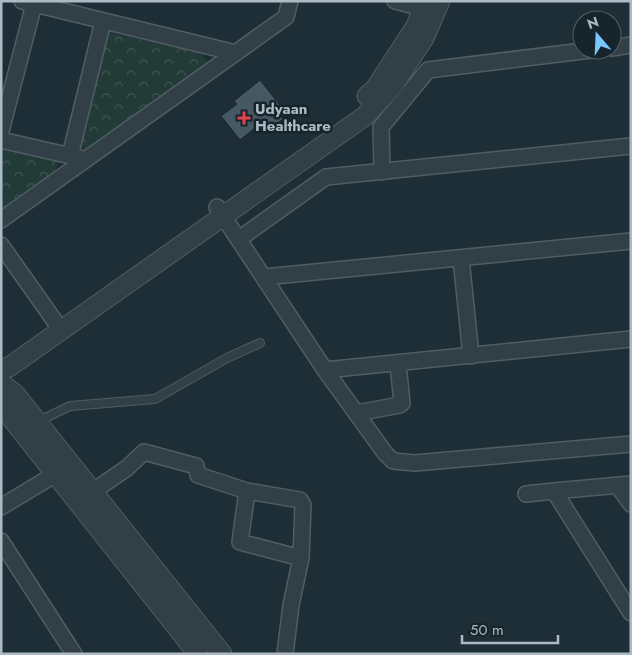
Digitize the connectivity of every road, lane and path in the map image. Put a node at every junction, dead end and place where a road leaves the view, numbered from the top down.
1 (290, 1) edge
2 (395, 1) edge
3 (28, 3) edge
4 (431, 5) edge
5 (103, 21) junction
6 (572, 52) edge
7 (236, 53) junction
8 (1, 131) edge
9 (1, 140) edge
10 (631, 146) edge
11 (70, 156) junction
12 (86, 160) junction
13 (382, 172) junction
14 (220, 212) junction
15 (1, 220) edge
16 (240, 239) junction
17 (631, 241) edge
18 (1, 245) edge
19 (461, 258) junction
20 (264, 277) junction
21 (58, 326) junction
22 (631, 339) edge
23 (260, 342) dead end
24 (471, 356) junction
25 (1, 359) edge
26 (398, 364) junction
27 (1, 369) edge
28 (325, 370) junction
29 (1, 383) edge
30 (1, 405) edge
31 (356, 414) junction
32 (37, 422) junction
33 (631, 444) edge
34 (63, 469) junction
35 (624, 485) edge
36 (247, 491) junction
37 (554, 491) junction
38 (92, 492) junction
39 (526, 494) dead end
40 (631, 504) edge
41 (1, 507) edge
42 (1, 541) edge
43 (301, 558) junction
44 (631, 613) edge
45 (74, 654) edge
46 (198, 654) edge
47 (222, 654) edge
48 (285, 654) edge

1 - 7 street
2 - 4 street
3 - 5 street
3 - 8 street
4 - 14 street
5 - 7 street
5 - 11 street
6 - 13 street
7 - 12 street
9 - 11 street
10 - 13 street
11 - 12 street
12 - 15 street
13 - 16 street
14 - 16 street
14 - 21 street
16 - 20 street
17 - 19 street
18 - 21 street
19 - 20 street
19 - 24 street
20 - 28 street
21 - 25 street
21 - 27 street
22 - 24 street
23 - 32 lane
24 - 26 street
26 - 28 street
26 - 31 street
28 - 31 street
29 - 32 street
30 - 34 street
31 - 33 street
32 - 34 street
34 - 38 street
34 - 41 street
34 - 46 street
35 - 37 street
35 - 40 street
36 - 38 street
36 - 43 street
36 - 43 street
37 - 39 street
37 - 44 street
38 - 47 street
42 - 45 street
43 - 48 street

